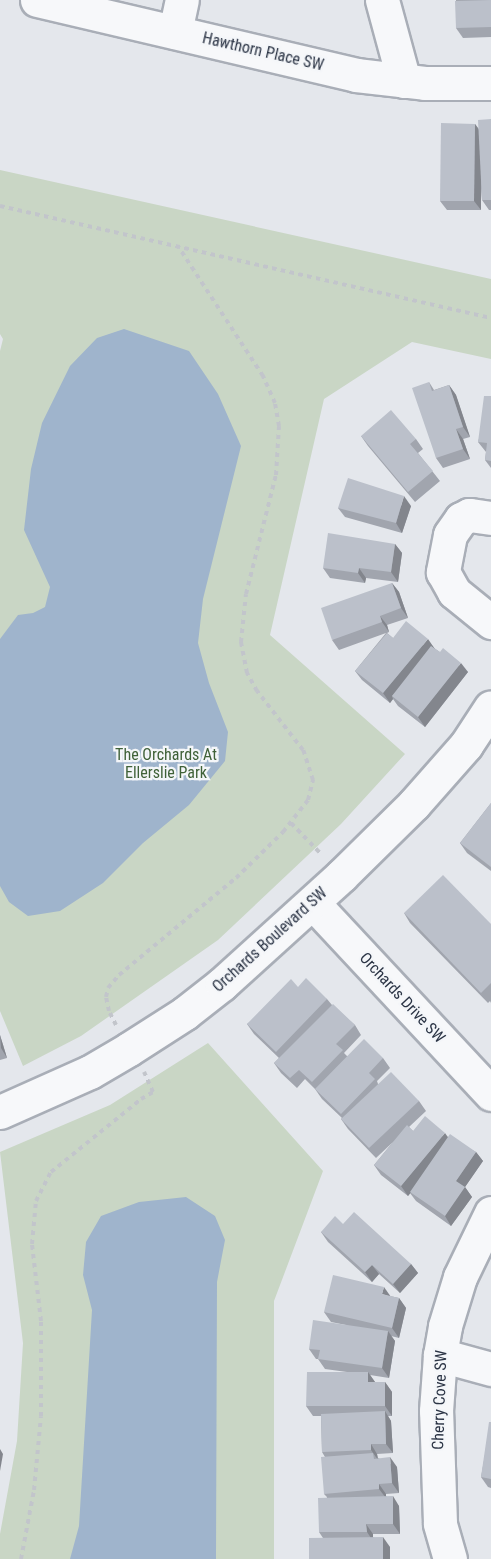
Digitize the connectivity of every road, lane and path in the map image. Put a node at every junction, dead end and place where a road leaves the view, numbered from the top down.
1 (37, 0) edge
2 (182, 0) edge
3 (382, 0) edge
4 (175, 32) junction
5 (404, 81) junction
6 (491, 83) edge
7 (0, 206) edge
8 (178, 246) junction
9 (491, 318) edge
10 (491, 518) edge
11 (491, 622) edge
12 (491, 707) edge
13 (291, 823) junction
14 (325, 860) dead end
15 (312, 903) junction
16 (118, 1029) dead end
17 (142, 1068) dead end
18 (491, 1094) edge
19 (0, 1112) edge
20 (491, 1213) edge
21 (440, 1355) junction
22 (491, 1370) edge
23 (21, 1559) edge
24 (450, 1559) edge

1 - 4 street, Hawthorn Place SW
2 - 4 street
3 - 5 street
4 - 5 street, Hawthorn Place SW
5 - 6 street, Hawthorn Place SW
7 - 8 path
8 - 9 path
8 - 13 path
10 - 11 street
12 - 15 street, Orchards Boulevard SW
13 - 14 path
13 - 16 path
15 - 18 street, Orchards Drive SW
15 - 19 street, Orchards Boulevard SW
17 - 23 path
20 - 21 street, Cherry Cove SW
21 - 22 street
21 - 24 street, Cherry Cove SW

